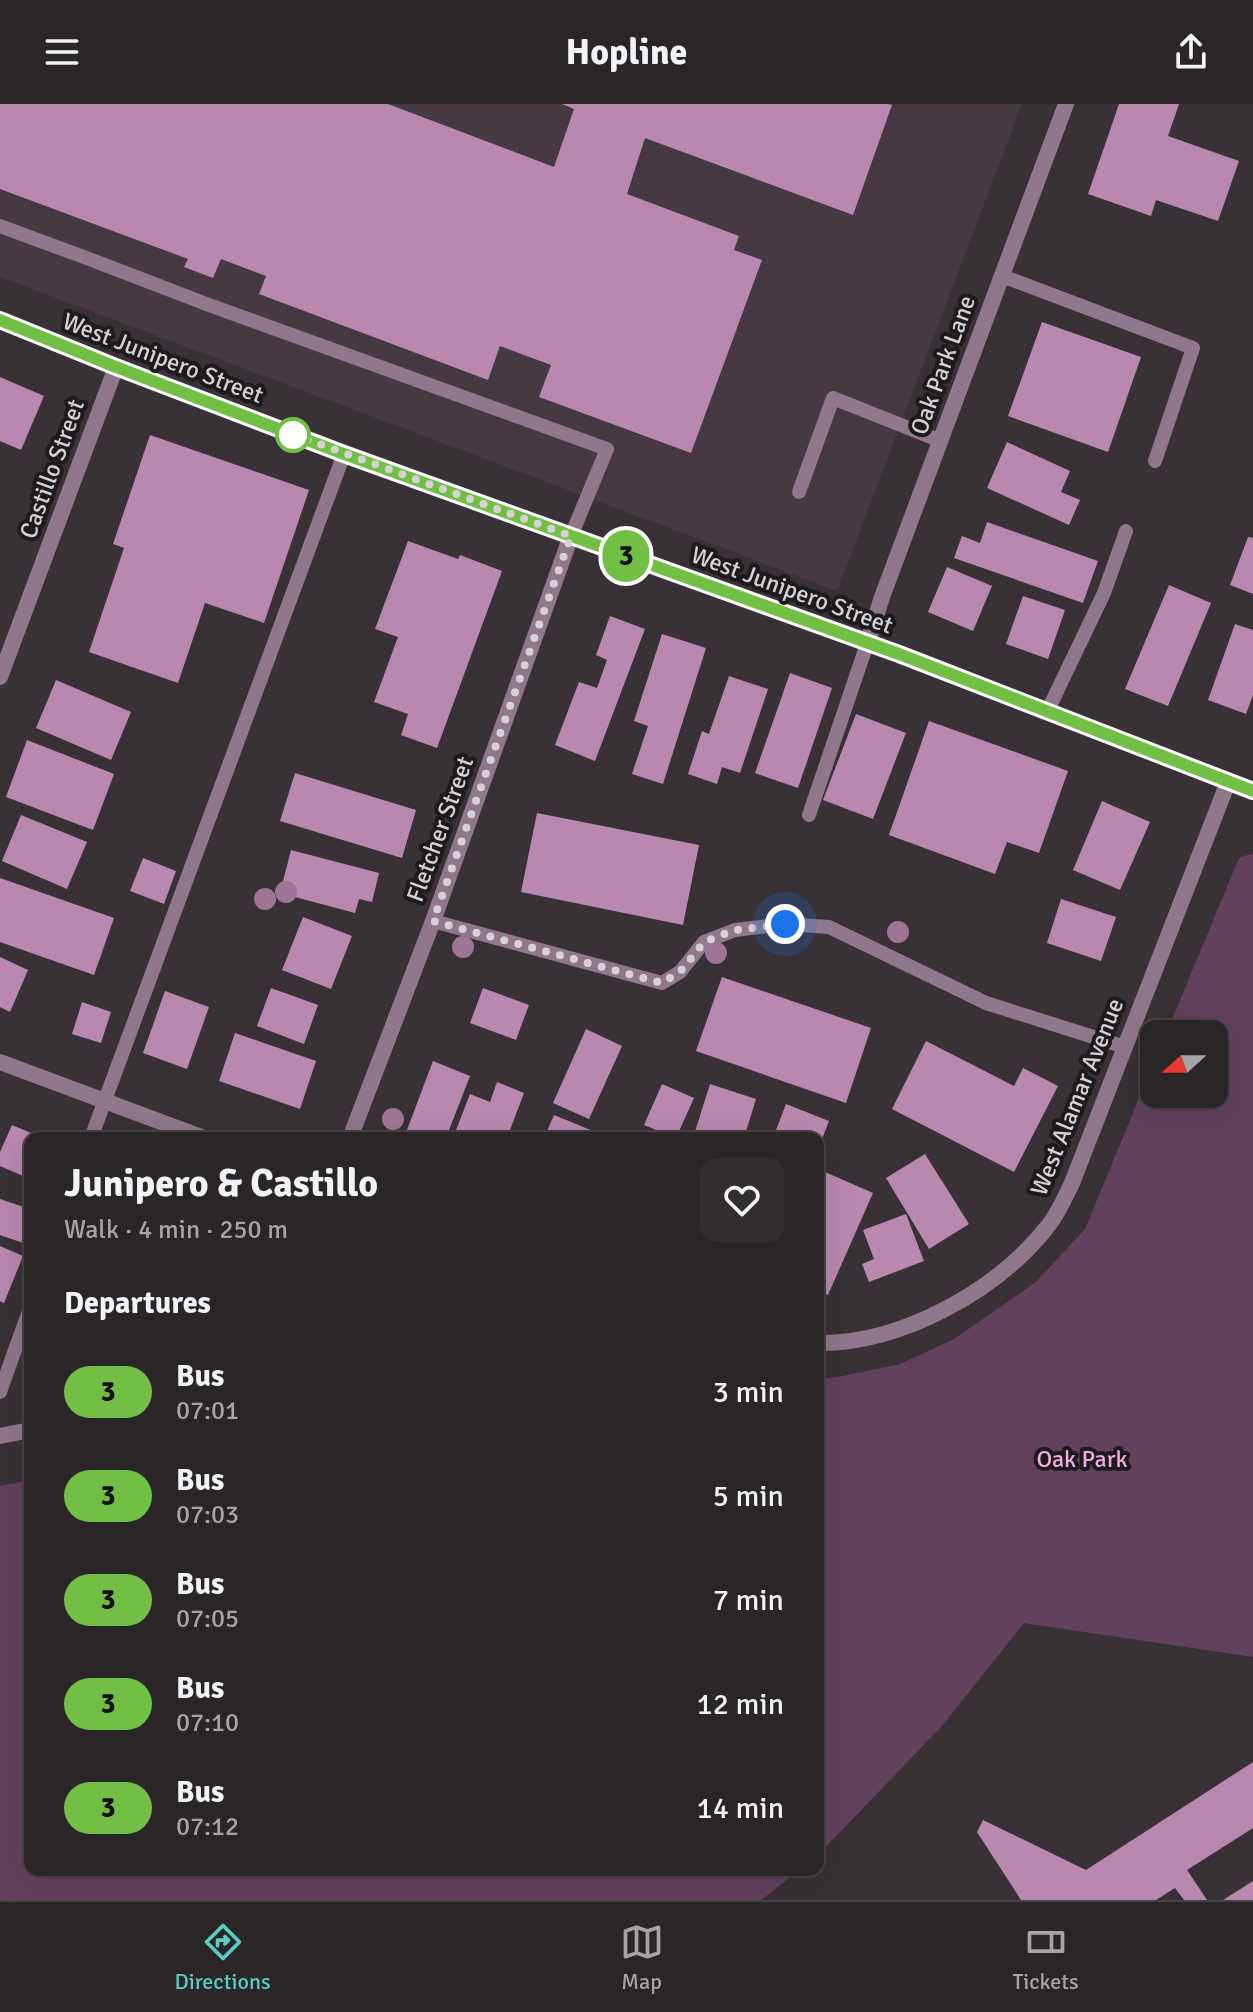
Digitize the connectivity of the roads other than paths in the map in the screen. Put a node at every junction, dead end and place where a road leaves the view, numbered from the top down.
1 (1066, 104) edge
2 (0, 226) edge
3 (1002, 276) junction
4 (0, 320) edge
5 (116, 367) junction
6 (941, 441) junction
7 (344, 454) junction
8 (1155, 461) dead end
9 (799, 492) dead end
10 (1126, 531) dead end
11 (571, 536) junction
12 (867, 644) junction
13 (0, 677) edge
14 (1048, 710) junction
15 (1228, 782) junction
16 (1253, 791) edge
17 (809, 815) dead end
18 (433, 921) junction
19 (1125, 1047) junction
20 (0, 1062) edge
21 (104, 1100) junction
22 (93, 1132) edge
23 (188, 1132) edge
24 (352, 1132) edge
25 (24, 1325) edge
26 (824, 1343) edge
27 (0, 1392) edge
28 (24, 1431) edge
29 (0, 1436) edge

1 - 3 street, Oak Park Lane
2 - 11 lane
3 - 6 street, Oak Park Lane
3 - 8 lane
4 - 5 street, West Junipero Street
5 - 7 street, West Junipero Street
5 - 13 street, Castillo Street
6 - 9 lane
6 - 12 street, Oak Park Lane
7 - 11 street, West Junipero Street
7 - 21 lane
10 - 14 lane
11 - 12 street, West Junipero Street
11 - 18 street, Fletcher Street
12 - 14 street, West Junipero Street
12 - 17 lane
14 - 15 street, West Junipero Street
15 - 16 street, West Junipero Street
15 - 19 street, West Alamar Avenue
18 - 19 lane
18 - 24 street, Fletcher Street
19 - 26 street, West Alamar Avenue
20 - 21 street
21 - 22 lane
21 - 23 street
25 - 27 lane
28 - 29 street

